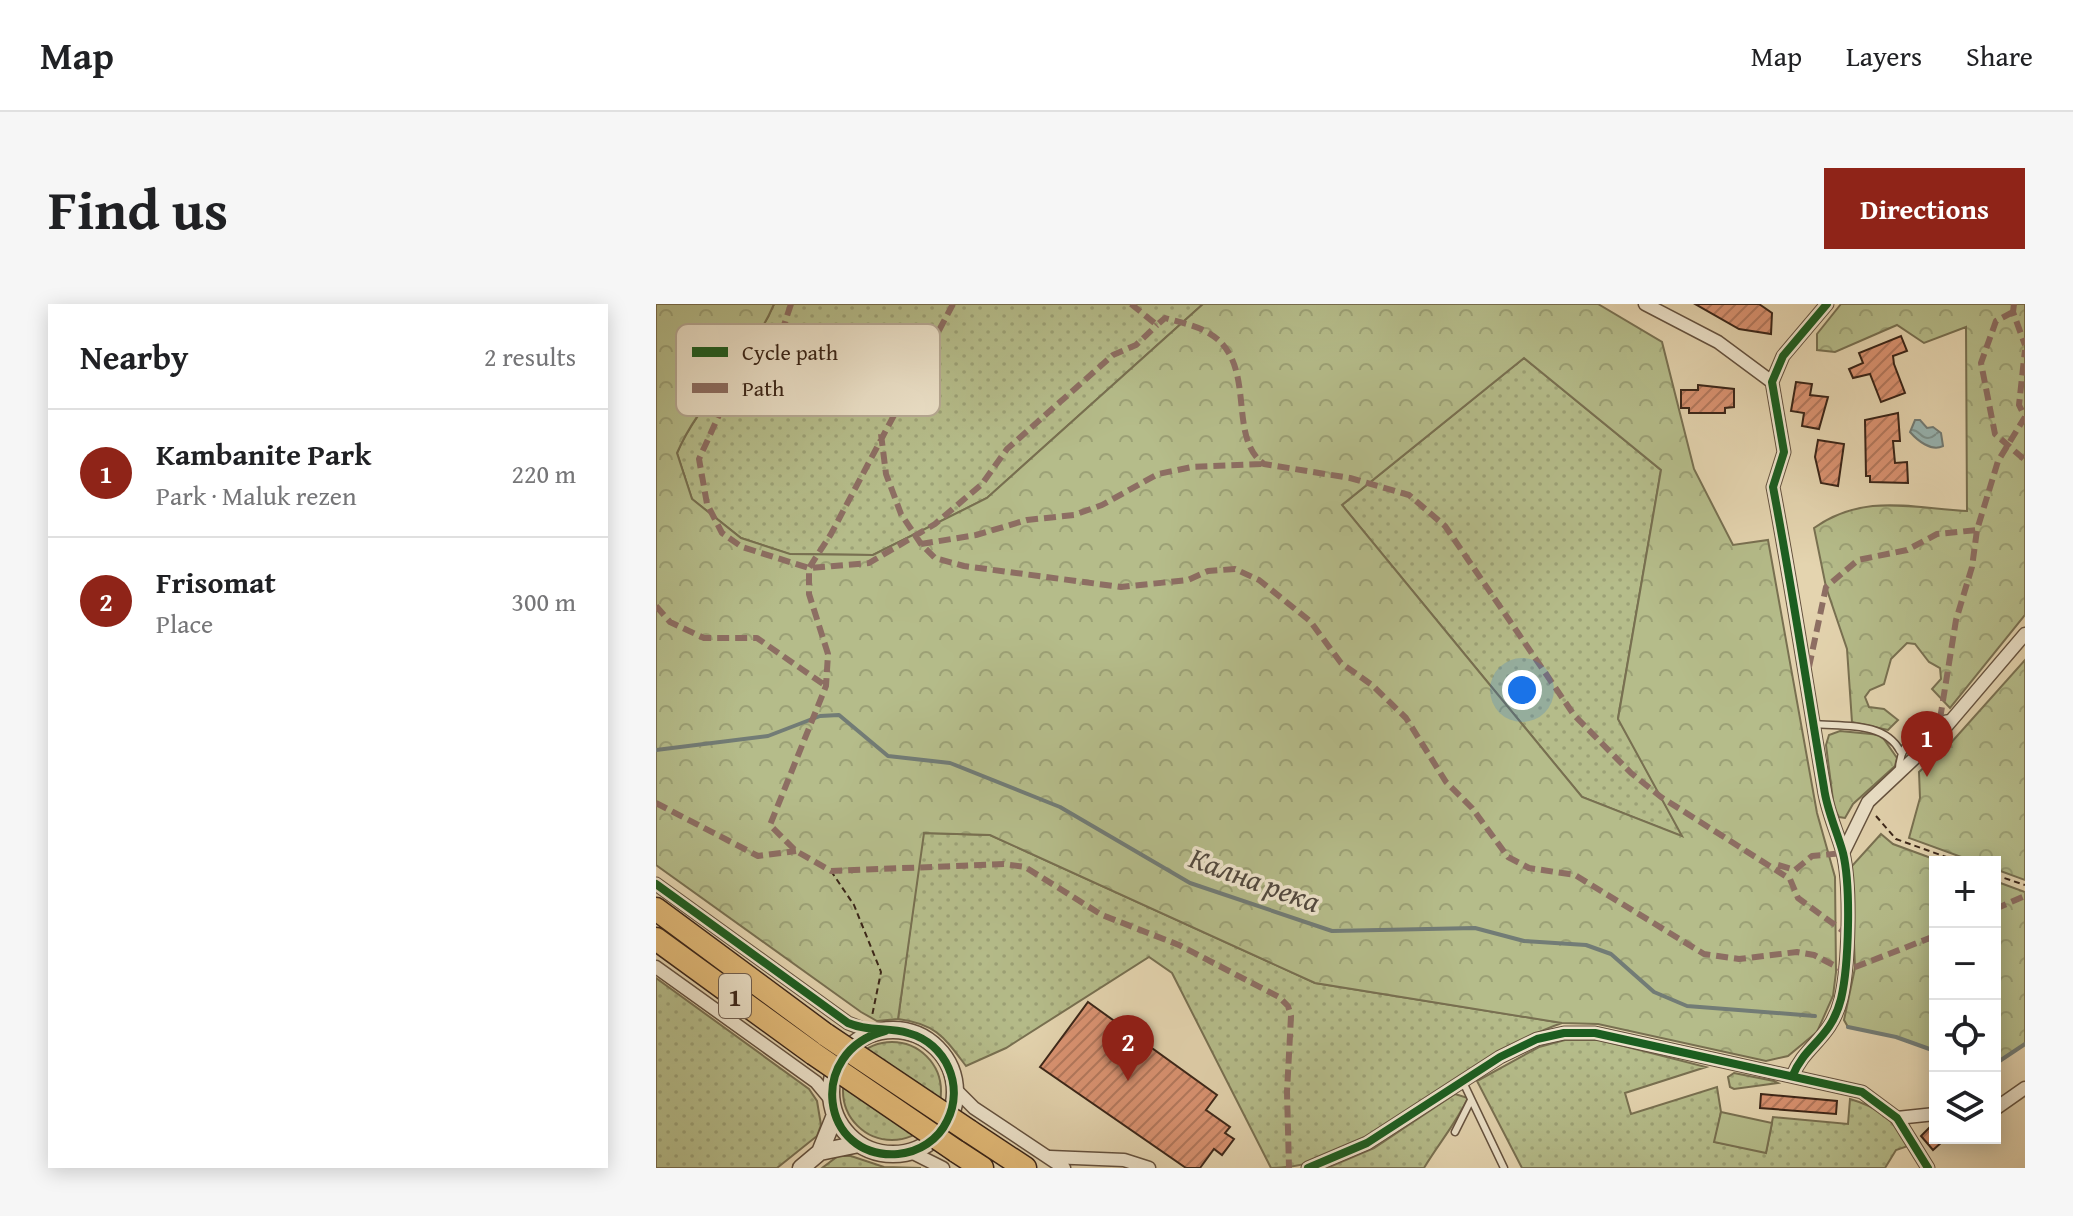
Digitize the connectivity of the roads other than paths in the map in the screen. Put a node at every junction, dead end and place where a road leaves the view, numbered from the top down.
1 (1645, 304) edge
2 (1827, 304) edge
3 (1772, 382) junction
4 (2025, 634) edge
5 (1953, 718) junction
6 (1813, 724) junction
7 (1900, 751) junction
8 (1899, 773) junction
9 (1843, 853) junction
10 (656, 884) edge
11 (656, 909) edge
12 (656, 939) edge
13 (656, 967) edge
14 (885, 1031) junction
15 (820, 1044) junction
16 (1793, 1075) junction
17 (1463, 1082) junction
18 (954, 1088) junction
19 (2025, 1088) edge
20 (1472, 1099) junction
21 (2001, 1105) edge
22 (833, 1108) junction
23 (1929, 1115) edge
24 (1897, 1118) junction
25 (1455, 1132) dead end
26 (859, 1144) junction
27 (820, 1152) junction
28 (911, 1152) junction
29 (1044, 1154) junction
30 (950, 1159) edge
31 (801, 1168) edge
32 (982, 1168) edge
33 (1025, 1168) edge
34 (1064, 1168) edge
35 (1149, 1168) edge
36 (1308, 1168) edge
37 (1504, 1168) edge
38 (1928, 1168) edge

1 - 3 street
2 - 3 street
3 - 6 street
4 - 5 street
5 - 7 lane
5 - 8 street
6 - 7 lane
6 - 9 street
7 - 8 lane
8 - 9 street
9 - 16 street
10 - 14 street
11 - 15 highway, 1
12 - 15 highway, 1
13 - 22 street
14 - 18 street
14 - 22 street
15 - 30 highway, 1, bridge
15 - 33 highway, 1, bridge
16 - 17 street
16 - 24 street
17 - 20 lane
17 - 36 street
18 - 28 street
18 - 29 street
19 - 21 street
20 - 25 lane
20 - 37 lane
22 - 26 street
22 - 27 street
23 - 24 street
24 - 38 street
26 - 27 street
26 - 28 street
27 - 31 street
28 - 30 street
29 - 34 street
29 - 35 street
30 - 32 highway, 1

